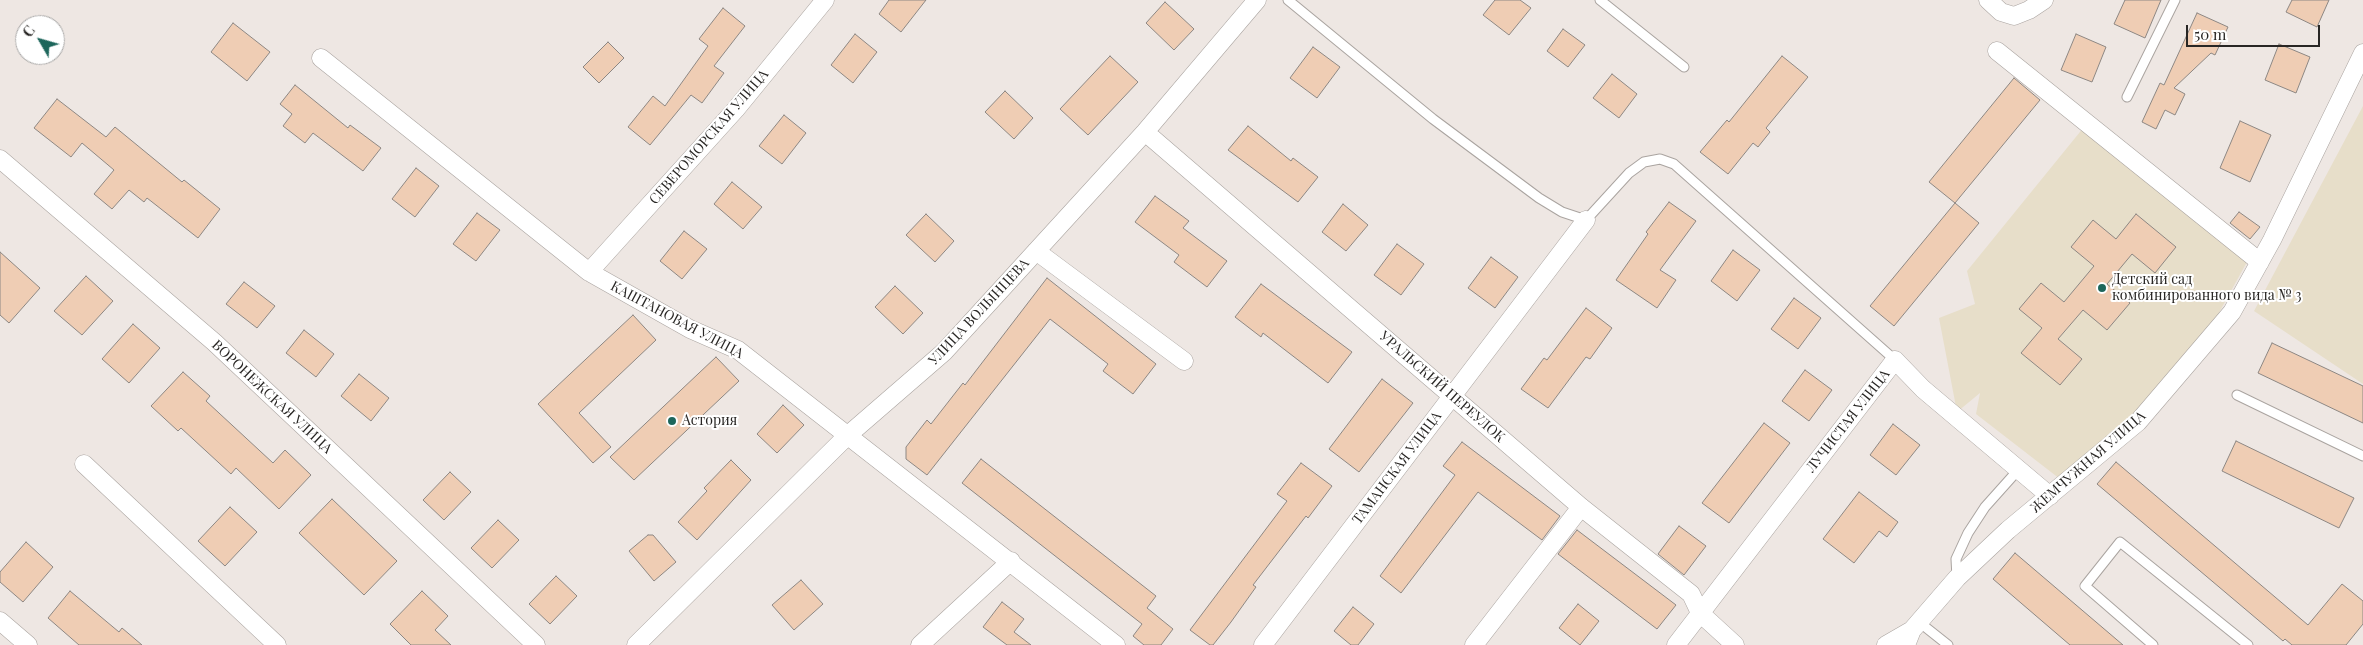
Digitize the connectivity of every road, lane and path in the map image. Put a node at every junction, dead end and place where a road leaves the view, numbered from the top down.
1 (825, 0) edge
2 (1257, 0) edge
3 (1288, 0) edge
4 (1600, 0) edge
5 (1988, 0) edge
6 (2044, 0) edge
7 (2176, 0) edge
8 (1996, 51) dead end
9 (2363, 53) edge
10 (321, 58) dead end
11 (1684, 67) dead end
12 (2127, 97) dead end
13 (1145, 132) junction
14 (0, 158) edge
15 (1586, 220) junction
16 (1036, 251) junction
17 (2260, 262) junction
18 (589, 272) junction
19 (1895, 360) junction
20 (1184, 361) dead end
21 (1452, 395) junction
22 (2237, 395) dead end
23 (847, 436) junction
24 (2363, 456) edge
25 (84, 464) dead end
26 (2019, 470) junction
27 (2050, 496) junction
28 (1581, 507) junction
29 (1011, 562) junction
30 (1957, 578) junction
31 (1700, 614) junction
32 (0, 621) edge
33 (1912, 632) edge
34 (28, 645) edge
35 (277, 645) edge
36 (536, 645) edge
37 (636, 645) edge
38 (920, 645) edge
39 (1116, 645) edge
40 (1263, 645) edge
41 (1474, 645) edge
42 (1676, 645) edge
43 (1736, 645) edge
44 (1886, 645) edge
45 (1948, 645) edge
46 (2153, 645) edge
47 (2248, 645) edge

1 - 18 street, СЕВЕРОМОРСКАЯ УЛИЦА
2 - 13 street, УЛИЦА ВОЛЫНЦЕВА
3 - 15 lane
4 - 11 lane
5 - 6 street
7 - 12 lane
8 - 17 street
9 - 17 street, ЖЕМЧУЖНАЯ УЛИЦА
10 - 18 street, КАШТАНОВАЯ УЛИЦА
13 - 16 street, УЛИЦА ВОЛЫНЦЕВА
13 - 21 street, УРАЛЬСКИЙ ПЕРЕУЛОК
14 - 36 street, ВОРОНЕЖСКАЯ УЛИЦА
15 - 19 lane
15 - 21 street, ТАМАНСКАЯ УЛИЦА
16 - 20 street
16 - 23 street, УЛИЦА ВОЛЫНЦЕВА
17 - 27 street, ЖЕМЧУЖНАЯ УЛИЦА
18 - 23 street, КАШТАНОВАЯ УЛИЦА
19 - 26 street, ЛУЧИСТАЯ УЛИЦА
19 - 31 street, ЛУЧИСТАЯ УЛИЦА
21 - 28 street, УРАЛЬСКИЙ ПЕРЕУЛОК
21 - 40 street, ТАМАНСКАЯ УЛИЦА
22 - 24 lane
23 - 29 street, КАШТАНОВАЯ УЛИЦА
23 - 37 street, УЛИЦА ВОЛЫНЦЕВА
25 - 35 street
26 - 27 street, ЛУЧИСТАЯ УЛИЦА
26 - 30 lane
27 - 30 street, ЖЕМЧУЖНАЯ УЛИЦА
28 - 31 street, УРАЛЬСКИЙ ПЕРЕУЛОК
28 - 41 street
29 - 38 street
29 - 39 street, КАШТАНОВАЯ УЛИЦА
30 - 33 street, ЖЕМЧУЖНАЯ УЛИЦА
31 - 42 street, ЛУЧИСТАЯ УЛИЦА
31 - 43 street, УРАЛЬСКИЙ ПЕРЕУЛОК
32 - 34 street
33 - 44 street, ЖЕМЧУЖНАЯ УЛИЦА
33 - 45 lane
46 - 47 lane

